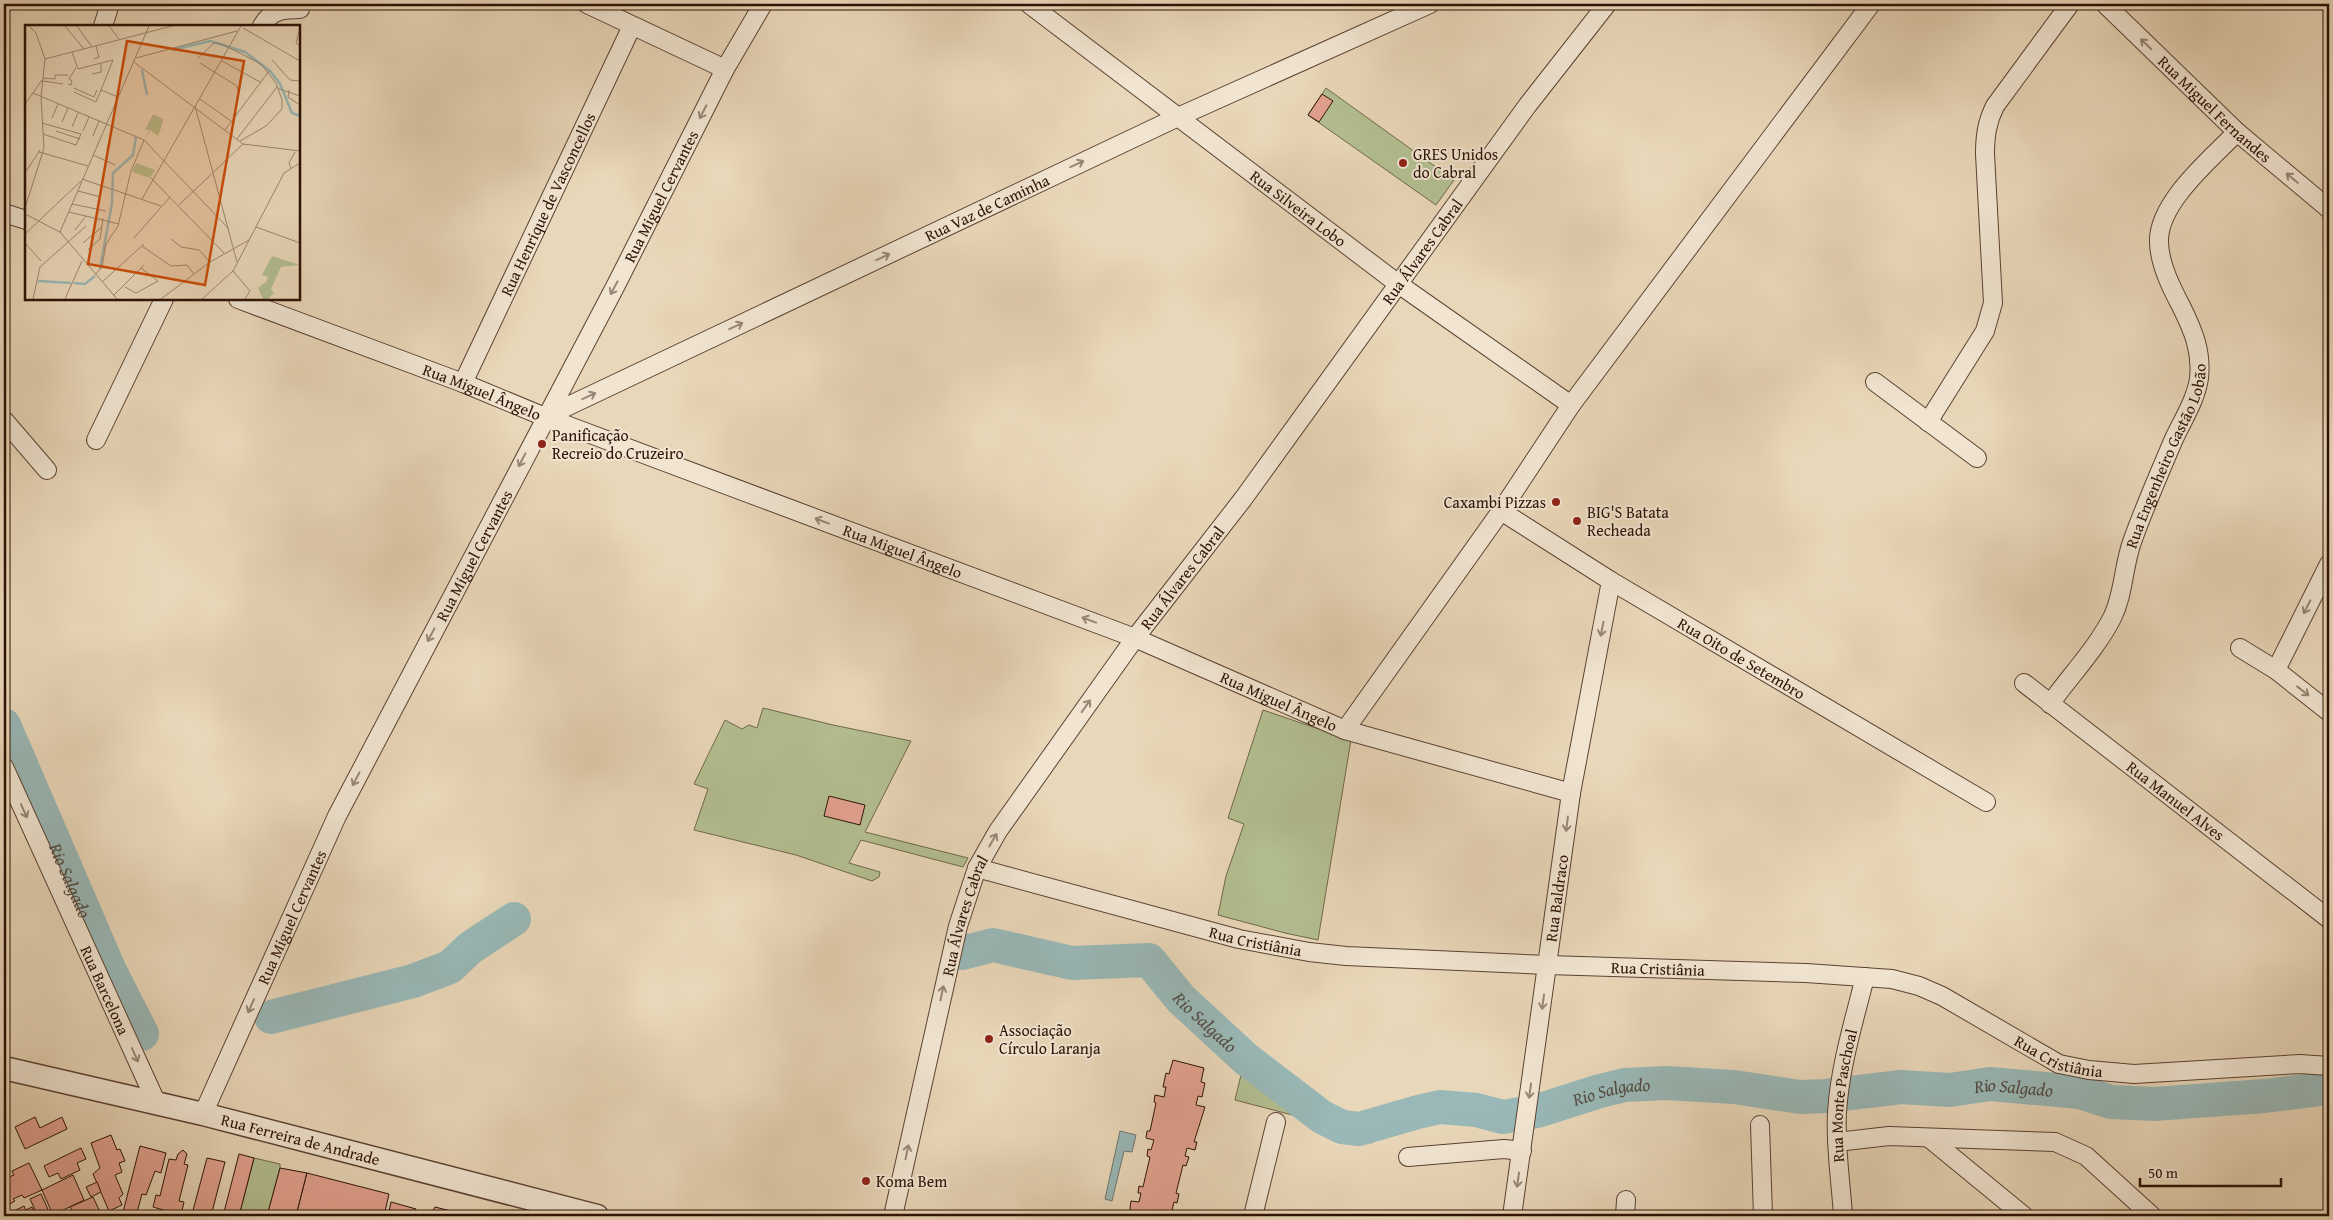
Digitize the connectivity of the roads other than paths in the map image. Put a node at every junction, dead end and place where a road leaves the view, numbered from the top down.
1 (110, 4) edge
2 (587, 4) edge
3 (763, 4) edge
4 (1029, 4) edge
5 (1430, 4) edge
6 (1607, 4) edge
7 (1871, 4) edge
8 (2070, 4) edge
9 (2105, 4) edge
10 (300, 10) dead end
11 (103, 25) edge
12 (263, 25) edge
13 (632, 26) junction
14 (725, 69) junction
15 (1178, 117) junction
16 (2237, 132) junction
17 (2329, 209) edge
18 (4, 213) edge
19 (25, 220) edge
20 (1397, 283) junction
21 (164, 300) edge
22 (241, 300) edge
23 (1875, 382) dead end
24 (464, 383) junction
25 (1571, 405) junction
26 (545, 417) junction
27 (4, 420) edge
28 (1928, 422) junction
29 (96, 440) dead end
30 (1977, 458) dead end
31 (47, 470) dead end
32 (1502, 511) junction
33 (2329, 564) edge
34 (1611, 582) junction
35 (1135, 638) junction
36 (2240, 648) dead end
37 (2276, 670) junction
38 (2024, 683) dead end
39 (2050, 704) junction
40 (2329, 712) edge
41 (1345, 730) junction
42 (4, 767) edge
43 (1570, 793) junction
44 (1986, 802) dead end
45 (977, 868) junction
46 (2329, 919) edge
47 (1548, 966) junction
48 (1865, 976) junction
49 (2329, 1066) edge
50 (4, 1068) edge
51 (157, 1104) junction
52 (203, 1114) junction
53 (1276, 1122) dead end
54 (1760, 1124) dead end
55 (1929, 1138) junction
56 (1837, 1142) junction
57 (1522, 1147) junction
58 (1408, 1157) dead end
59 (593, 1216) edge
60 (893, 1216) edge
61 (1253, 1216) edge
62 (1512, 1216) edge
63 (1763, 1216) edge
64 (1843, 1216) edge
65 (2024, 1216) edge
66 (2152, 1216) edge

1 - 11 street
2 - 13 street
3 - 14 street, Rua Miguel Cervantes
4 - 15 street, Rua Silveira Lobo
5 - 15 street, Rua Vaz de Caminha
6 - 20 street, Rua Álvares Cabral
7 - 25 street
8 - 28 street
16 -> 9 street, Rua Miguel Fernandes
10 - 12 street
13 - 14 street
13 - 24 street, Rua Henrique de Vasconcellos
14 -> 26 street, Rua Miguel Cervantes
15 - 20 street, Rua Silveira Lobo
26 -> 15 street, Rua Vaz de Caminha
17 -> 16 street, Rua Miguel Fernandes
16 - 39 street, Rua Engenheiro Gastão Lobão
18 - 19 street
20 - 25 street, Rua Silveira Lobo
20 - 35 street, Rua Álvares Cabral
21 - 29 street
22 - 24 street, Rua Miguel Ângelo
23 - 28 street
24 - 26 street, Rua Miguel Ângelo
25 - 32 street
35 -> 26 street, Rua Miguel Ângelo
26 -> 52 street, Rua Miguel Cervantes
27 - 31 street
28 - 30 street
32 - 34 street, Rua Oito de Setembro
32 - 41 street
33 -> 37 street
34 -> 43 street, Rua Baldraco
34 - 44 street, Rua Oito de Setembro
35 - 41 street, Rua Miguel Ângelo
45 -> 35 street, Rua Álvares Cabral
36 - 37 street
37 -> 40 street
38 - 39 street, Rua Manuel Alves
39 - 46 street, Rua Manuel Alves
41 - 43 street, Rua Miguel Ângelo
42 -> 51 street, Rua Barcelona
43 -> 47 street, Rua Baldraco
45 - 47 street, Rua Cristiânia
60 -> 45 street, Rua Álvares Cabral
47 - 48 street, Rua Cristiânia
47 -> 57 street, Rua Baldraco
48 - 49 street, Rua Cristiânia
48 - 56 street, Rua Monte Paschoal
50 - 51 street, Rua Ferreira de Andrade
51 - 52 street, Rua Ferreira de Andrade
52 - 59 street, Rua Ferreira de Andrade
53 - 61 street
54 - 63 street
55 - 56 street
55 - 65 street
55 - 66 street
56 - 64 street, Rua Monte Paschoal
57 - 58 street
57 -> 62 street, Rua Baldraco

